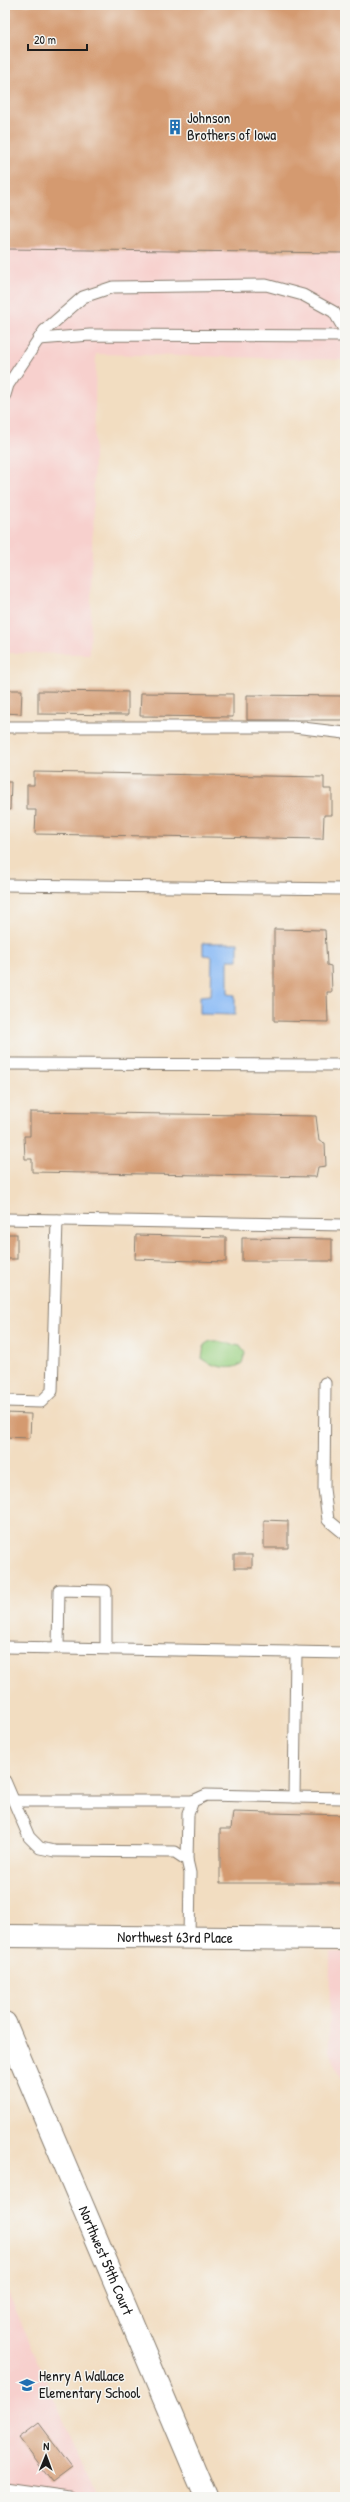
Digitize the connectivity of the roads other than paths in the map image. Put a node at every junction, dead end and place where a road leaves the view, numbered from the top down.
1 (345, 331) edge
2 (345, 336) edge
3 (39, 339) junction
4 (5, 395) edge
5 (5, 727) edge
6 (345, 733) edge
7 (5, 885) edge
8 (345, 889) edge
9 (5, 1064) edge
10 (345, 1065) edge
11 (5, 1219) edge
12 (57, 1220) junction
13 (345, 1225) edge
14 (325, 1383) dead end
15 (5, 1401) edge
16 (345, 1534) edge
17 (5, 1647) edge
18 (58, 1647) junction
19 (106, 1648) junction
20 (296, 1652) junction
21 (345, 1653) edge
22 (5, 1781) edge
23 (345, 1796) edge
24 (294, 1797) junction
25 (14, 1801) junction
26 (193, 1801) junction
27 (187, 1860) junction
28 (5, 1936) edge
29 (189, 1938) junction
30 (345, 1939) edge
31 (5, 2023) edge
32 (5, 2488) edge
33 (69, 2497) edge
34 (206, 2497) edge

1 - 3 lane
2 - 3 lane
3 - 4 lane
5 - 6 lane
7 - 8 lane
9 - 10 lane
11 - 12 lane
12 - 13 lane
12 - 15 lane
14 - 16 lane
17 - 18 lane
18 - 19 lane
18 - 19 lane
19 - 20 lane
20 - 21 lane
20 - 24 lane
22 - 25 lane
23 - 24 lane
24 - 26 lane
25 - 26 lane
25 - 27 lane
26 - 27 lane
27 - 29 lane
28 - 29 street, Northwest 63rd Place
29 - 30 street, Northwest 63rd Place
31 - 34 street, Northwest 59th Court
32 - 33 lane

